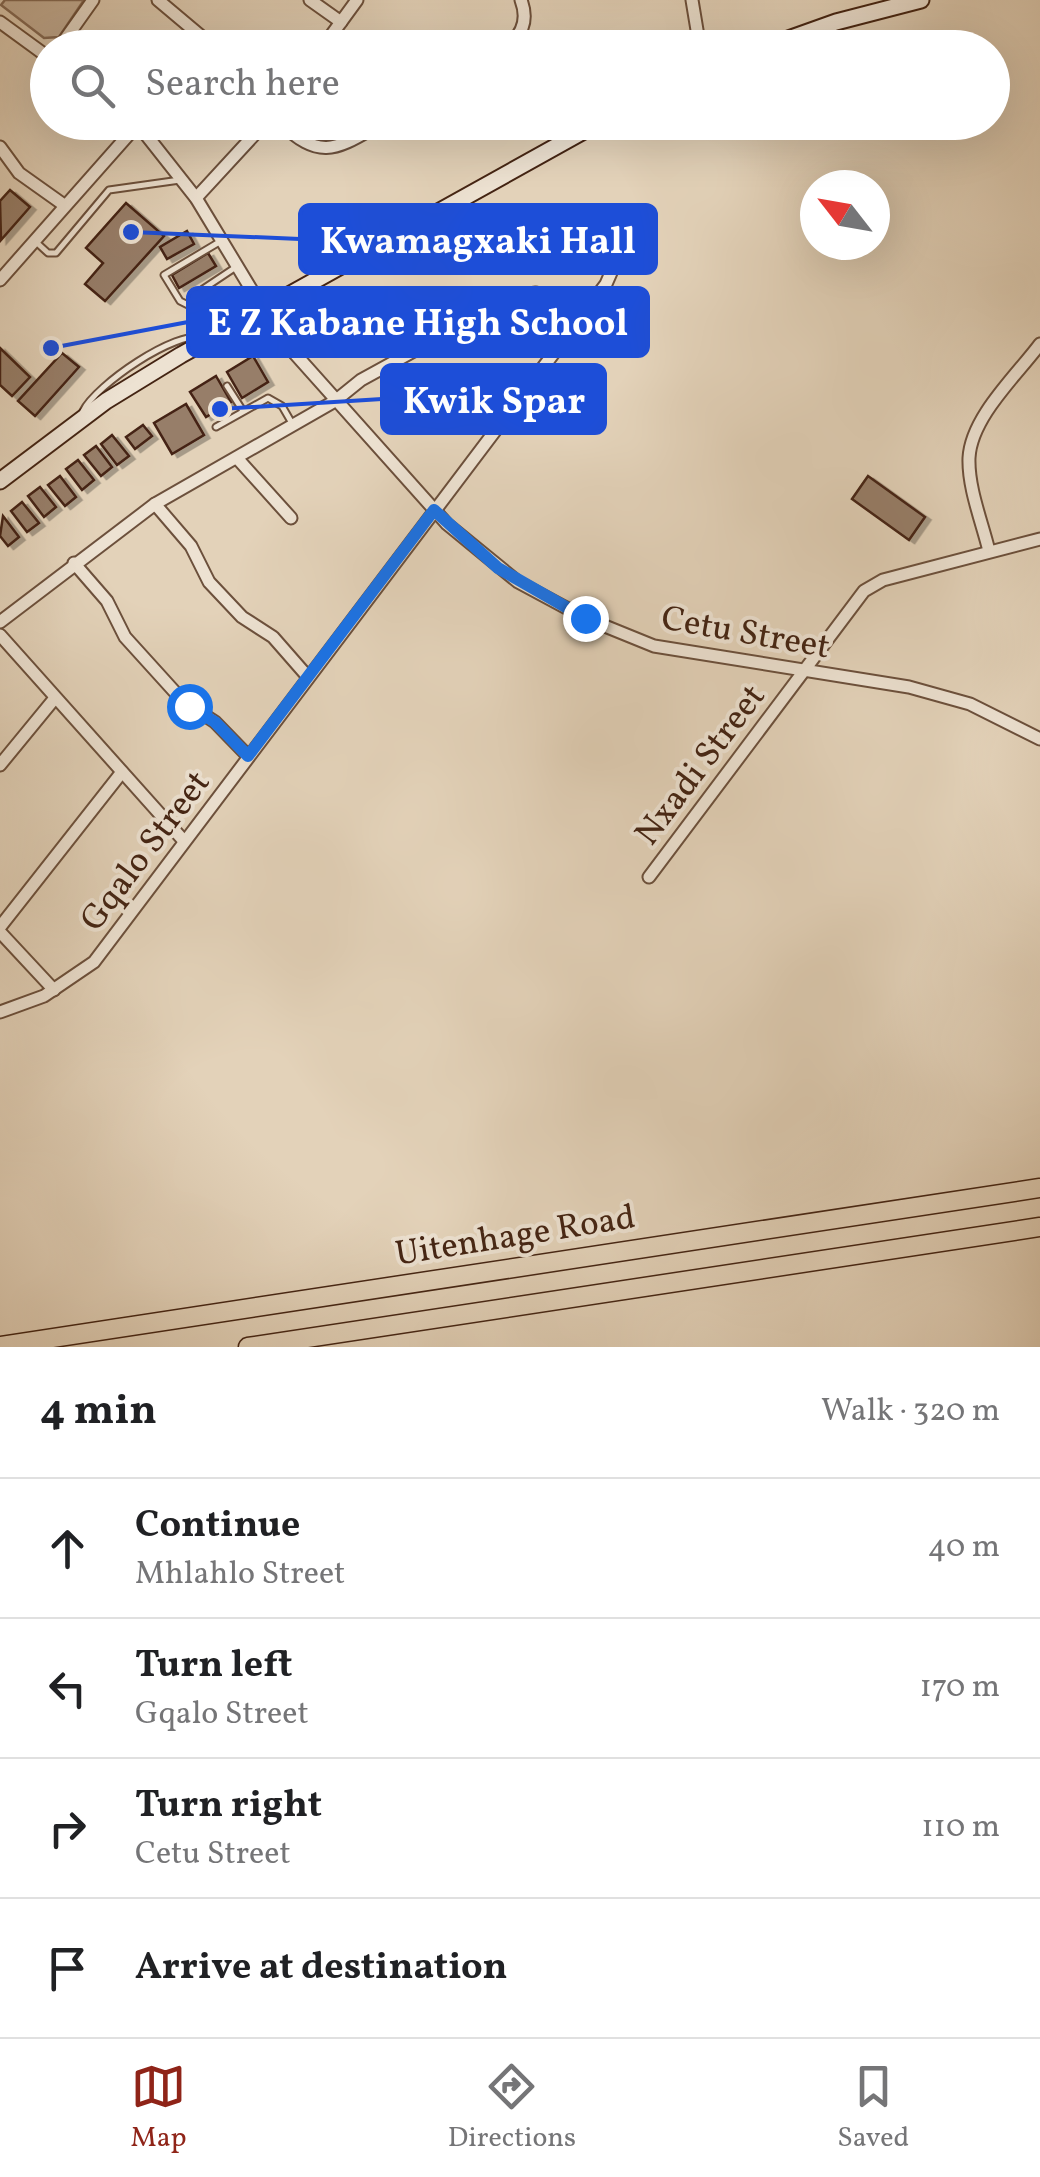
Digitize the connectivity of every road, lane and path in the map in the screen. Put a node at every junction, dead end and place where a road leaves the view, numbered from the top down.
1 (93, 0) edge
2 (158, 0) edge
3 (310, 0) edge
4 (357, 0) edge
5 (521, 0) edge
6 (692, 0) edge
7 (921, 0) edge
8 (0, 22) edge
9 (341, 22) junction
10 (72, 30) edge
11 (194, 30) edge
12 (335, 30) edge
13 (522, 30) edge
14 (697, 30) edge
15 (814, 30) edge
16 (30, 44) edge
17 (122, 140) edge
18 (151, 140) edge
19 (249, 140) edge
20 (300, 140) edge
21 (352, 140) edge
22 (568, 140) edge
23 (0, 147) edge
24 (183, 179) junction
25 (196, 198) junction
26 (64, 205) junction
27 (34, 240) junction
28 (221, 240) junction
29 (621, 250) dead end
30 (236, 267) junction
31 (1, 277) edge
32 (198, 310) junction
33 (262, 311) junction
34 (578, 320) junction
35 (203, 337) junction
36 (1040, 344) edge
37 (227, 386) dead end
38 (335, 400) junction
39 (244, 411) junction
40 (293, 425) junction
41 (216, 427) dead end
42 (237, 458) junction
43 (0, 481) edge
44 (155, 504) junction
45 (434, 510) junction
46 (291, 518) dead end
47 (1040, 540) edge
48 (989, 552) junction
49 (74, 563) junction
50 (0, 622) edge
51 (0, 634) edge
52 (803, 670) junction
53 (308, 677) junction
54 (55, 698) junction
55 (1040, 739) edge
56 (248, 756) junction
57 (0, 765) edge
58 (122, 772) junction
59 (184, 842) junction
60 (649, 878) dead end
61 (0, 929) edge
62 (54, 990) junction
63 (0, 1012) edge
64 (1040, 1188) edge
65 (1040, 1228) edge
66 (0, 1346) edge
67 (248, 1347) edge

1 - 10 street
2 - 11 street
3 - 9 street
4 - 9 street
5 - 13 street
6 - 14 street
7 - 15 street
8 - 16 street
9 - 12 street
17 - 26 street
18 - 24 street, Cetu Street
19 - 25 street
20 - 21 street
22 - 33 street
23 - 26 street
24 - 25 street, Cetu Street
24 - 27 lane
25 - 28 street, Cetu Street
26 - 27 street
27 - 31 street
28 - 30 street, Cetu Street
28 - 32 lane
29 - 34 street, Gqalo Street
30 - 32 lane
30 - 33 street, Cetu Street
32 - 35 lane
33 - 35 street
33 - 38 street, Cetu Street
34 - 38 street
34 - 45 street, Gqalo Street
35 - 43 street
36 - 48 street
37 - 39 lane
38 - 40 street
38 - 45 street, Cetu Street
39 - 40 lane
39 - 41 lane
40 - 42 street
42 - 44 street
42 - 46 street
44 - 49 street
44 - 53 street
45 - 52 street, Cetu Street
45 - 53 street, Gqalo Street
47 - 48 street, Nxadi Street
48 - 52 street, Nxadi Street
49 - 50 street
49 - 56 street
51 - 54 street
52 - 55 street, Cetu Street
52 - 60 street, Nxadi Street
53 - 56 street, Gqalo Street
54 - 57 street
54 - 58 street
56 - 59 street, Gqalo Street
58 - 59 street
58 - 61 street
59 - 62 street, Gqalo Street
61 - 62 street
62 - 63 street, Gqalo Street
64 - 66 main road, Uitenhage Road
65 - 67 main road, Uitenhage Road

